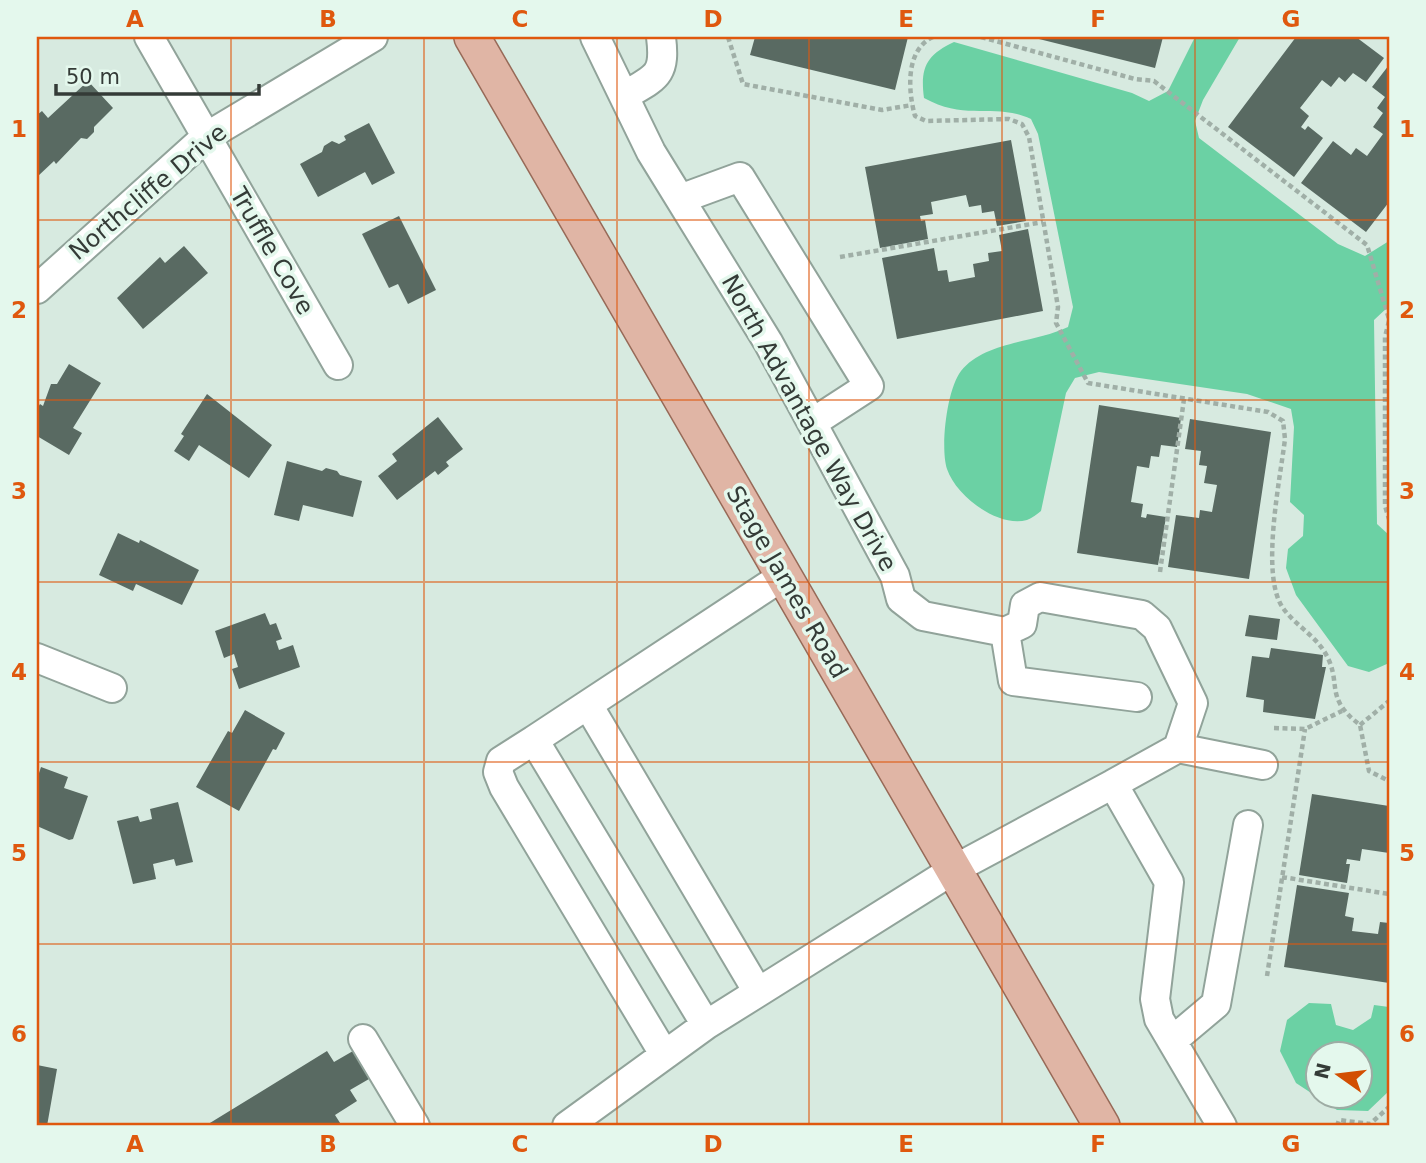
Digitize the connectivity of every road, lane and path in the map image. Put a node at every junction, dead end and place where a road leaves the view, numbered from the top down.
1 (149, 37) edge
2 (373, 37) edge
3 (472, 37) edge
4 (595, 37) edge
5 (661, 37) edge
6 (728, 37) edge
7 (933, 37) edge
8 (981, 37) edge
9 (624, 96) junction
10 (912, 105) junction
11 (206, 137) junction
12 (680, 199) junction
13 (1043, 222) junction
14 (840, 257) dead end
15 (37, 289) edge
16 (1389, 320) edge
17 (338, 366) dead end
18 (1184, 399) junction
19 (1387, 420) edge
20 (812, 423) junction
21 (1389, 519) edge
22 (1160, 572) dead end
23 (783, 576) junction
24 (1005, 632) junction
25 (37, 658) edge
26 (112, 688) dead end
27 (1136, 697) dead end
28 (1389, 701) edge
29 (588, 705) junction
30 (1342, 711) junction
31 (1360, 724) junction
32 (1273, 728) dead end
33 (1305, 729) junction
34 (534, 740) junction
35 (1178, 748) junction
36 (1263, 765) dead end
37 (1389, 781) edge
38 (1113, 783) junction
39 (1248, 825) dead end
40 (953, 870) junction
41 (1282, 877) junction
42 (1389, 894) edge
43 (1267, 976) dead end
44 (758, 992) junction
45 (706, 1025) junction
46 (363, 1039) dead end
47 (1172, 1041) junction
48 (664, 1054) junction
49 (1389, 1107) edge
50 (415, 1126) edge
51 (567, 1126) edge
52 (1102, 1126) edge
53 (1222, 1126) edge
54 (1337, 1126) edge

1 - 11 street, Truffle Cove
2 - 11 street, Northcliffe Drive
3 - 23 main road, Stage James Road
4 - 9 street, North Advantage Way Drive
5 - 9 street
6 - 10 path
7 - 10 path
8 - 16 path
9 - 12 street, North Advantage Way Drive
10 - 13 path
11 - 15 street, Northcliffe Drive
11 - 17 street, Truffle Cove
12 - 20 street, North Advantage Way Drive
12 - 20 street
13 - 14 path
13 - 18 path
16 - 19 path
18 - 22 path
18 - 30 path
19 - 21 path
20 - 24 street, North Advantage Way Drive
23 - 29 street
23 - 40 main road, Stage James Road
24 - 27 street
24 - 35 street
25 - 26 street
28 - 31 path
29 - 34 street
29 - 44 street
30 - 31 path
30 - 33 path
31 - 37 path
32 - 33 path
33 - 41 path
34 - 45 street
34 - 48 street
35 - 36 street
35 - 38 street
38 - 40 street
38 - 47 street
39 - 47 street
40 - 44 street
40 - 52 main road, Stage James Road
41 - 42 path
41 - 43 path
44 - 45 street
45 - 48 street
46 - 50 street
47 - 53 street
48 - 51 street
49 - 54 path

